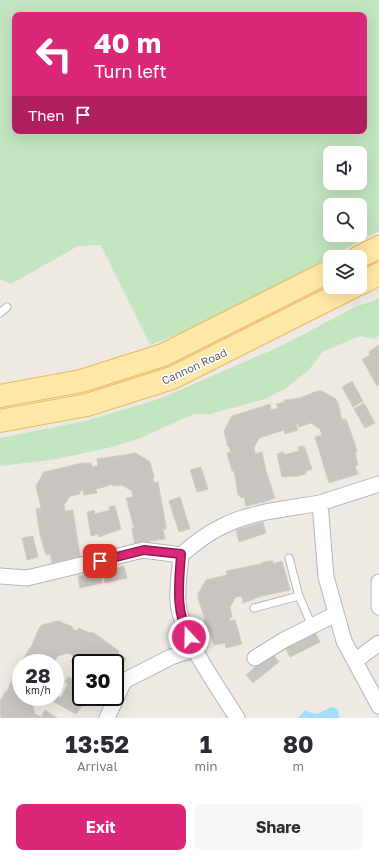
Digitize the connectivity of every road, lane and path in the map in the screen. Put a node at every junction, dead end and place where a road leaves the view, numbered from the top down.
1 (379, 247) edge
2 (367, 253) edge
3 (379, 274) edge
4 (323, 275) edge
5 (367, 280) edge
6 (339, 294) edge
7 (8, 307) dead end
8 (0, 312) edge
9 (0, 396) edge
10 (0, 421) edge
11 (379, 484) edge
12 (320, 504) junction
13 (181, 554) junction
14 (289, 558) dead end
15 (0, 576) edge
16 (379, 582) edge
17 (299, 596) junction
18 (379, 607) edge
19 (254, 608) dead end
20 (336, 614) junction
21 (312, 626) junction
22 (379, 643) edge
23 (195, 649) junction
24 (255, 658) dead end
25 (355, 661) junction
26 (379, 706) edge
27 (106, 718) edge
28 (236, 718) edge

1 - 2 main road
3 - 5 main road
4 - 9 main road, Cannon Road
6 - 10 main road, Cannon Road
7 - 8 lane
11 - 12 street
12 - 13 street
12 - 20 street
13 - 15 street
13 - 23 street
14 - 17 lane
16 - 18 street
17 - 19 lane
17 - 21 lane
20 - 21 street
20 - 25 street
21 - 24 street
22 - 25 street
23 - 27 street
23 - 28 street
25 - 26 street

